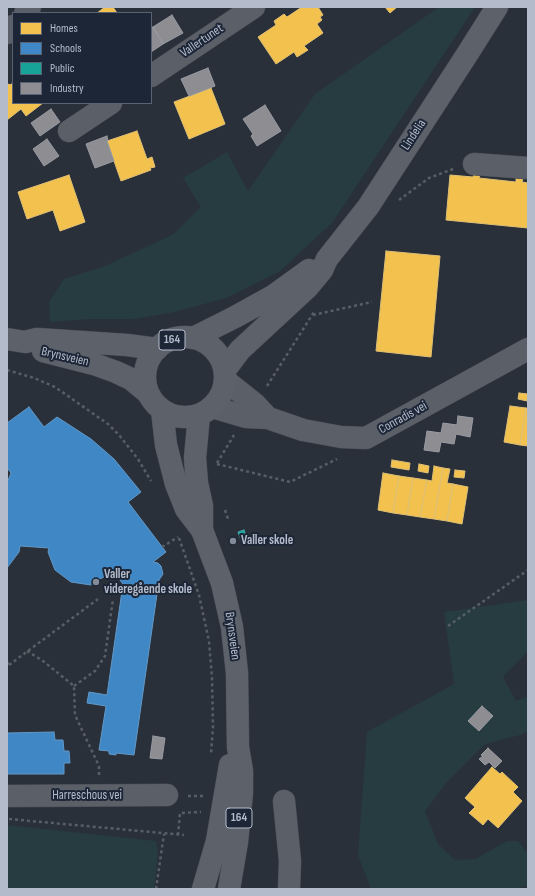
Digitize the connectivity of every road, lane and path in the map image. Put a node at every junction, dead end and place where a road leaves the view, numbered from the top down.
1 (254, 7) edge
2 (497, 7) edge
3 (152, 75) edge
4 (109, 104) edge
5 (69, 131) dead end
6 (474, 164) joint
7 (528, 168) edge
8 (398, 201) dead end
9 (327, 259) junction
10 (372, 302) dead end
11 (316, 309) dead end
12 (312, 315) junction
13 (193, 338) junction
14 (16, 340) edge
15 (157, 349) junction
16 (528, 349) edge
17 (7, 370) edge
18 (225, 375) junction
19 (267, 387) dead end
20 (148, 393) junction
21 (162, 410) junction
22 (205, 411) junction
23 (268, 418) junction
24 (235, 434) dead end
25 (366, 438) junction
26 (217, 464) junction
27 (214, 470) dead end
28 (154, 485) dead end
29 (176, 530) dead end
30 (202, 530) junction
31 (178, 537) junction
32 (162, 547) dead end
33 (528, 570) edge
34 (98, 599) dead end
35 (113, 599) dead end
36 (448, 626) dead end
37 (27, 651) junction
38 (7, 662) edge
39 (8, 666) edge
40 (74, 686) junction
41 (238, 747) junction
42 (211, 756) dead end
43 (167, 795) dead end
44 (7, 796) edge
45 (99, 796) junction
46 (284, 801) dead end
47 (203, 817) dead end
48 (7, 818) edge
49 (164, 834) junction
50 (178, 835) junction
51 (184, 835) dead end
52 (156, 889) edge
53 (203, 889) edge
54 (229, 889) edge
55 (289, 889) edge

1 - 3 street, Vallertunet
2 - 9 main road, Lindelia
4 - 5 street
6 - 7 street
6 - 8 path
9 - 13 main road, Lindelia
9 - 18 main road, Lindelia
10 - 12 path
11 - 12 path
12 - 19 path
13 - 15 main road, 164
13 - 18 main road, 164
14 - 15 main road, Brynsveien / 164
14 - 20 main road, Brynsveien / 164
15 - 20 main road, 164
16 - 25 street, Conradis vei
17 - 28 path
18 - 22 main road, 164
18 - 23 street, Conradis vei
20 - 21 main road, 164
21 - 22 main road
21 - 30 main road, Brynsveien / 164
22 - 23 street, Conradis vei
22 - 30 main road, Brynsveien / 164
23 - 25 street, Conradis vei
24 - 26 path
25 - 26 path
26 - 27 path
29 - 31 path
30 - 41 main road, Brynsveien / 164
31 - 32 path
31 - 42 path
33 - 36 path
34 - 37 path
35 - 40 path
37 - 39 path
37 - 40 path
38 - 39 path
40 - 45 path
41 - 53 main road, Brynsveien / 164
41 - 54 main road, Brynsveien / 164
43 - 45 street, Harreschous vei
44 - 45 street, Harreschous vei
46 - 55 street
47 - 50 path
48 - 49 path
49 - 50 path
49 - 52 path
50 - 51 path

